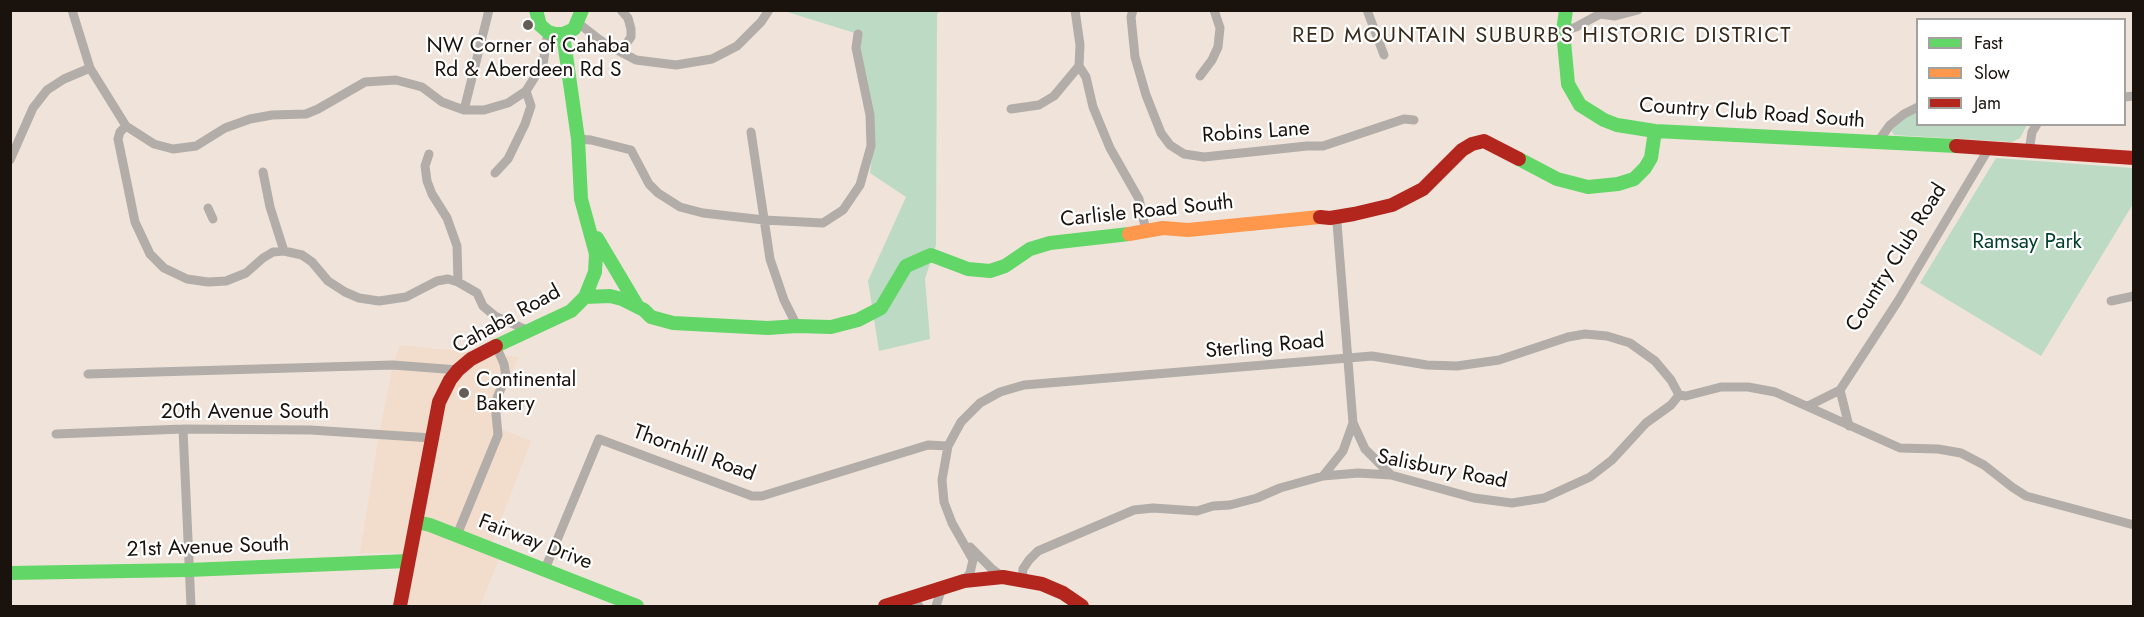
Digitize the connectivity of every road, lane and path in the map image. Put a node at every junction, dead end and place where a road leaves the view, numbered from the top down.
1 (72, 10) edge
2 (489, 10) edge
3 (536, 10) edge
4 (621, 10) edge
5 (769, 10) edge
6 (1075, 10) edge
7 (1133, 10) edge
8 (1214, 10) edge
9 (1367, 10) edge
10 (1566, 10) edge
11 (1638, 10) edge
12 (580, 17) edge
13 (1563, 31) junction
14 (548, 32) junction
15 (563, 34) junction
16 (858, 34) dead end
17 (621, 51) junction
18 (1384, 55) dead end
19 (1079, 66) junction
20 (90, 68) junction
21 (1200, 76) dead end
22 (526, 91) junction
23 (1916, 108) edge
24 (1011, 109) dead end
25 (464, 110) junction
26 (1414, 120) dead end
27 (126, 126) junction
28 (2036, 126) edge
29 (1655, 131) junction
30 (751, 132) dead end
31 (578, 139) junction
32 (1877, 143) junction
33 (1989, 148) junction
34 (2029, 151) junction
35 (429, 154) dead end
36 (2133, 158) edge
37 (10, 160) edge
38 (263, 172) dead end
39 (495, 173) dead end
40 (207, 208) dead end
41 (1330, 218) junction
42 (213, 219) dead end
43 (764, 220) junction
44 (586, 221) junction
45 (1146, 231) junction
46 (284, 251) junction
47 (458, 282) junction
48 (2133, 296) edge
49 (585, 297) junction
50 (2111, 301) dead end
51 (639, 308) junction
52 (797, 326) junction
53 (527, 330) junction
54 (496, 346) junction
55 (1349, 358) junction
56 (458, 370) junction
57 (88, 374) dead end
58 (1840, 390) junction
59 (1679, 395) junction
60 (1808, 406) junction
61 (1353, 423) junction
62 (1849, 426) junction
63 (183, 429) junction
64 (56, 434) dead end
65 (432, 438) junction
66 (948, 446) junction
67 (1391, 475) junction
68 (1323, 476) junction
69 (417, 522) junction
70 (2133, 525) edge
71 (457, 535) junction
72 (962, 539) junction
73 (408, 561) junction
74 (545, 569) junction
75 (188, 570) junction
76 (10, 573) edge
77 (1003, 577) junction
78 (1022, 579) junction
79 (964, 581) junction
80 (942, 588) junction
81 (905, 600) junction
82 (191, 606) edge
83 (400, 606) edge
84 (637, 606) edge
85 (885, 606) edge
86 (919, 606) edge
87 (936, 606) edge
88 (1082, 606) edge

1 - 20 street
2 - 25 street
3 - 14 street
4 - 17 street
5 - 17 street
6 - 19 street
7 - 26 street, Robins Lane
8 - 21 street
9 - 18 street
10 - 13 street, Country Club Road South
11 - 13 street
12 - 15 street
12 - 17 street
13 - 29 street, Country Club Road South
14 - 15 street
14 - 22 street
15 - 31 street, Cahaba Road
16 - 43 street
19 - 24 street
19 - 45 street
20 - 27 street
20 - 37 street
22 - 25 street
22 - 39 street
23 - 32 street
25 - 27 street
27 - 46 street
28 - 34 street
29 - 32 street, Country Club Road South
29 - 41 street, Carlisle Road South
30 - 43 street
31 - 43 street
31 - 44 street, Cahaba Road
32 - 33 street, Country Club Road South
33 - 34 street, Country Club Road South
33 - 58 street, Country Club Road
34 - 36 street, Country Club Road South
35 - 47 street
38 - 46 street
40 - 42 street
41 - 45 street, Carlisle Road South
41 - 55 street
43 - 52 street
44 - 49 street, Cahaba Road
44 - 51 street
45 - 52 street, Carlisle Road South
46 - 47 street
47 - 53 street
48 - 50 street
49 - 51 street, Carlisle Road South
49 - 53 street, Cahaba Road
51 - 52 street, Carlisle Road South
53 - 54 street, Cahaba Road
54 - 56 street, Cahaba Road
54 - 71 street
55 - 59 street, Sterling Road
55 - 61 street
55 - 66 street, Sterling Road
56 - 57 street
56 - 65 street, Cahaba Road
58 - 60 street
58 - 62 street
59 - 60 street
59 - 67 street, Salisbury Road
60 - 62 street
61 - 67 street
61 - 68 street
62 - 70 street
63 - 64 street, 20th Avenue South
63 - 65 street, 20th Avenue South
63 - 75 street
65 - 69 street, Cahaba Road
66 - 72 street, Sterling Road
66 - 74 street, Thornhill Road
67 - 68 street, Salisbury Road
68 - 78 street, Salisbury Road
69 - 71 street, Fairway Drive
69 - 73 street, Cahaba Road
71 - 74 street, Fairway Drive
72 - 77 street, Sterling Road
72 - 79 street, Sterling Road
73 - 75 street, 21st Avenue South
73 - 83 street, Cahaba Road
74 - 84 street, Fairway Drive
75 - 76 street, 21st Avenue South
75 - 82 street
77 - 78 street
77 - 79 street
78 - 88 street
79 - 80 street
80 - 81 street
80 - 87 street
81 - 85 street
81 - 86 street

